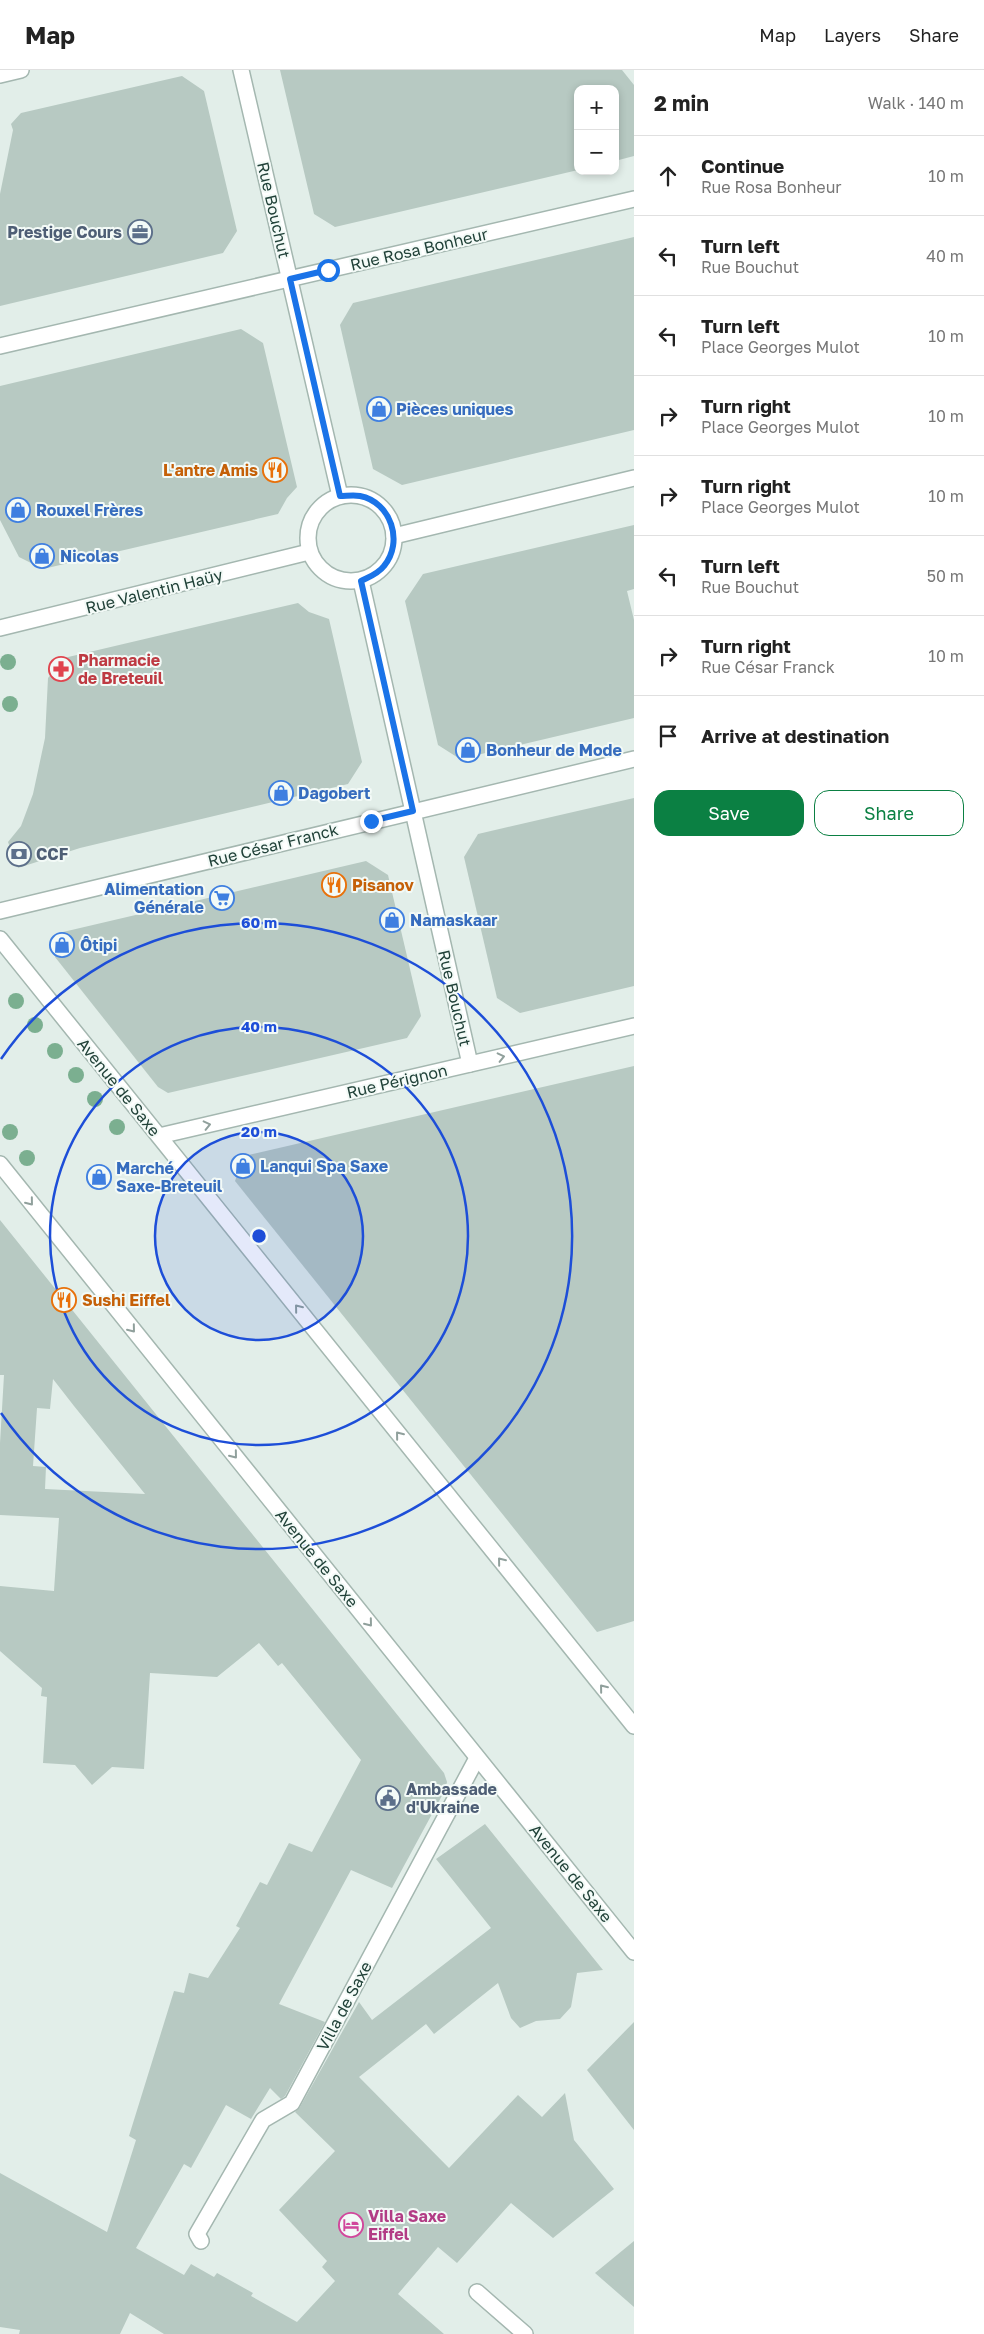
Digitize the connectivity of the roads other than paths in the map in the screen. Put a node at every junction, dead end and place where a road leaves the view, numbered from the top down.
1 (21, 70) edge
2 (241, 70) edge
3 (0, 75) edge
4 (634, 199) edge
5 (290, 279) junction
6 (0, 346) edge
7 (634, 478) edge
8 (340, 496) junction
9 (394, 536) junction
10 (308, 552) junction
11 (361, 581) junction
12 (0, 628) edge
13 (634, 759) edge
14 (413, 811) junction
15 (0, 911) edge
16 (0, 939) edge
17 (634, 1026) edge
18 (470, 1064) junction
19 (159, 1136) junction
20 (0, 1164) edge
21 (629, 1709) edge
22 (634, 1726) edge
23 (477, 1758) junction
24 (634, 1952) edge
25 (200, 2241) dead end
26 (477, 2292) dead end
27 (525, 2334) edge

1 - 3 street
2 - 5 street, Rue Bouchut
4 - 5 street, Rue Rosa Bonheur
5 - 6 street, Rue Rosa Bonheur
5 - 8 street, Rue Bouchut
7 - 9 street
8 - 9 street
8 - 10 street
9 - 11 street
10 - 11 street
10 - 12 street, Rue Valentin Haüy
11 - 14 street, Rue Bouchut
13 - 14 street, Rue César Franck
14 - 15 street, Rue César Franck
14 - 18 street, Rue Bouchut
16 - 19 street, Avenue de Saxe
18 -> 17 street, Rue Pérignon
19 -> 18 street, Rue Pérignon
21 -> 19 street, Avenue de Saxe
20 -> 23 street, Avenue de Saxe
21 - 22 street, Avenue de Saxe
23 - 24 street, Avenue de Saxe
23 - 25 street, Villa de Saxe
26 - 27 street

